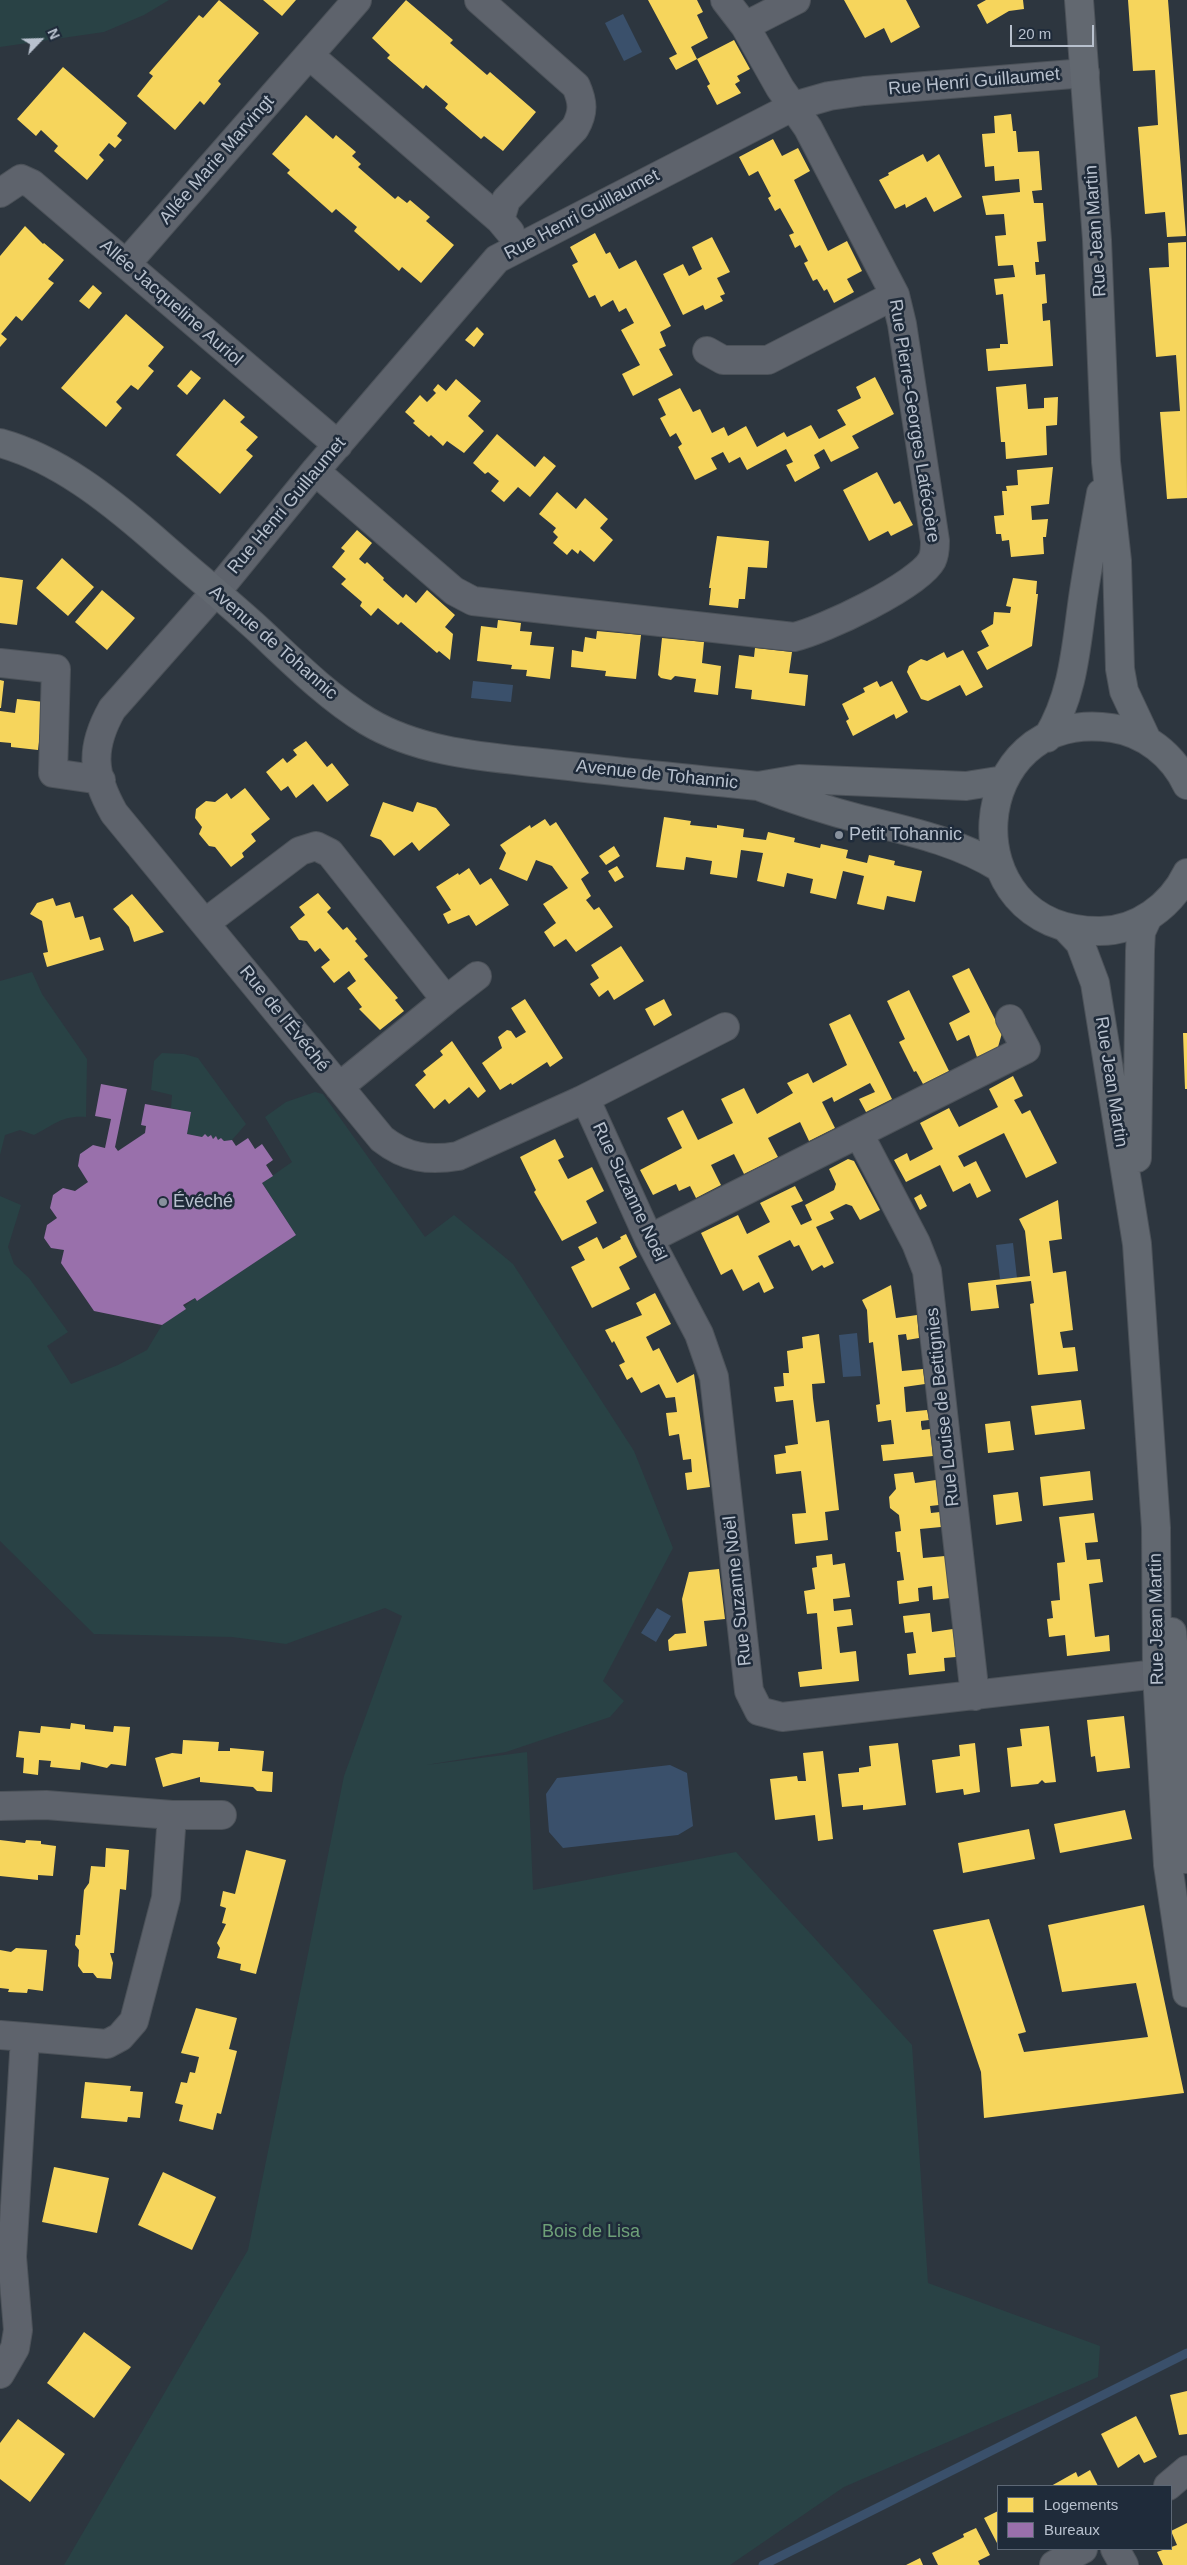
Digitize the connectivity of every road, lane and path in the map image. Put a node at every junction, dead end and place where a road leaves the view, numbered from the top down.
1 (357, 0) edge
2 (479, 0) edge
3 (725, 0) edge
4 (796, 0) edge
5 (1079, 0) edge
6 (745, 26) junction
7 (309, 55) junction
8 (1086, 73) junction
9 (794, 106) junction
10 (0, 193) edge
11 (500, 220) junction
12 (522, 247) junction
13 (126, 264) junction
14 (895, 295) junction
15 (707, 351) dead end
16 (0, 443) edge
17 (338, 445) junction
18 (1106, 462) junction
19 (315, 471) junction
20 (215, 592) junction
21 (0, 663) edge
22 (1047, 738) junction
23 (1147, 740) junction
24 (101, 780) junction
25 (1004, 780) junction
26 (1187, 785) edge
27 (758, 786) junction
28 (1000, 868) junction
29 (1185, 879) edge
30 (1148, 917) junction
31 (205, 923) junction
32 (1065, 927) junction
33 (477, 976) dead end
34 (446, 1000) junction
35 (1010, 1019) dead end
36 (725, 1027) dead end
37 (339, 1087) junction
38 (580, 1101) junction
39 (859, 1134) junction
40 (649, 1239) junction
41 (1137, 1244) junction
42 (1156, 1528) junction
43 (1157, 1674) junction
44 (975, 1696) junction
45 (0, 1806) edge
46 (172, 1815) junction
47 (222, 1816) dead end
48 (1187, 1872) edge
49 (1187, 1993) edge
50 (12, 2036) edge
51 (0, 2374) edge
52 (1187, 2470) edge
53 (1169, 2485) edge
54 (1081, 2550) edge
55 (1116, 2550) edge
56 (1054, 2565) edge
57 (1124, 2565) edge

1 - 7 street, Allée Marie Marvingt
2 - 11 street
3 - 6 street, Rue Pierre-Georges Latécoère
4 - 6 street
5 - 8 main road, Rue Jean Martin
6 - 9 street, Rue Pierre-Georges Latécoère
7 - 11 street
7 - 13 street, Allée Marie Marvingt
8 - 9 street, Rue Henri Guillaumet
8 - 18 main road, Rue Jean Martin
9 - 12 street, Rue Henri Guillaumet
9 - 14 street, Rue Pierre-Georges Latécoère
10 - 13 street, Allée Jacqueline Auriol
11 - 12 street
12 - 17 street, Rue Henri Guillaumet
13 - 17 street, Allée Jacqueline Auriol
14 - 15 street
14 - 19 street, Rue Pierre-Georges Latécoère
16 - 20 main road, Avenue de Tohannic
17 - 19 street, Rue Henri Guillaumet
18 - 22 main road, Rue Jean Martin
18 - 23 main road, Rue Jean Martin
19 - 20 street, Rue Henri Guillaumet
20 - 24 street, Rue de l'Évéché
20 - 27 main road, Avenue de Tohannic
21 - 24 street
22 - 23 main road
22 - 25 main road
23 - 26 main road
24 - 31 street, Rue de l'Évéché
25 - 27 main road, Avenue de Tohannic
25 - 28 main road
27 - 28 main road, Avenue de Tohannic
28 - 32 main road
29 - 30 main road
30 - 32 main road
30 - 41 main road, Rue Jean Martin
31 - 34 street
31 - 37 street, Rue de l'Évéché
32 - 41 main road, Rue Jean Martin
33 - 34 street
34 - 37 street
35 - 39 street
36 - 38 street, Rue de l'Évéché
37 - 38 street, Rue de l'Évéché
38 - 40 street, Rue Suzanne Noël
39 - 40 street
39 - 44 street, Rue Louise de Bettignies
40 - 44 street, Rue Suzanne Noël
41 - 42 main road, Rue Jean Martin
42 - 43 main road, Rue Jean Martin
42 - 48 main road
43 - 44 street, Rue Suzanne Noël
43 - 49 main road, Rue Jean Martin
45 - 46 street
46 - 47 street
46 - 50 street
50 - 51 street
52 - 53 street
54 - 56 street
55 - 57 street

